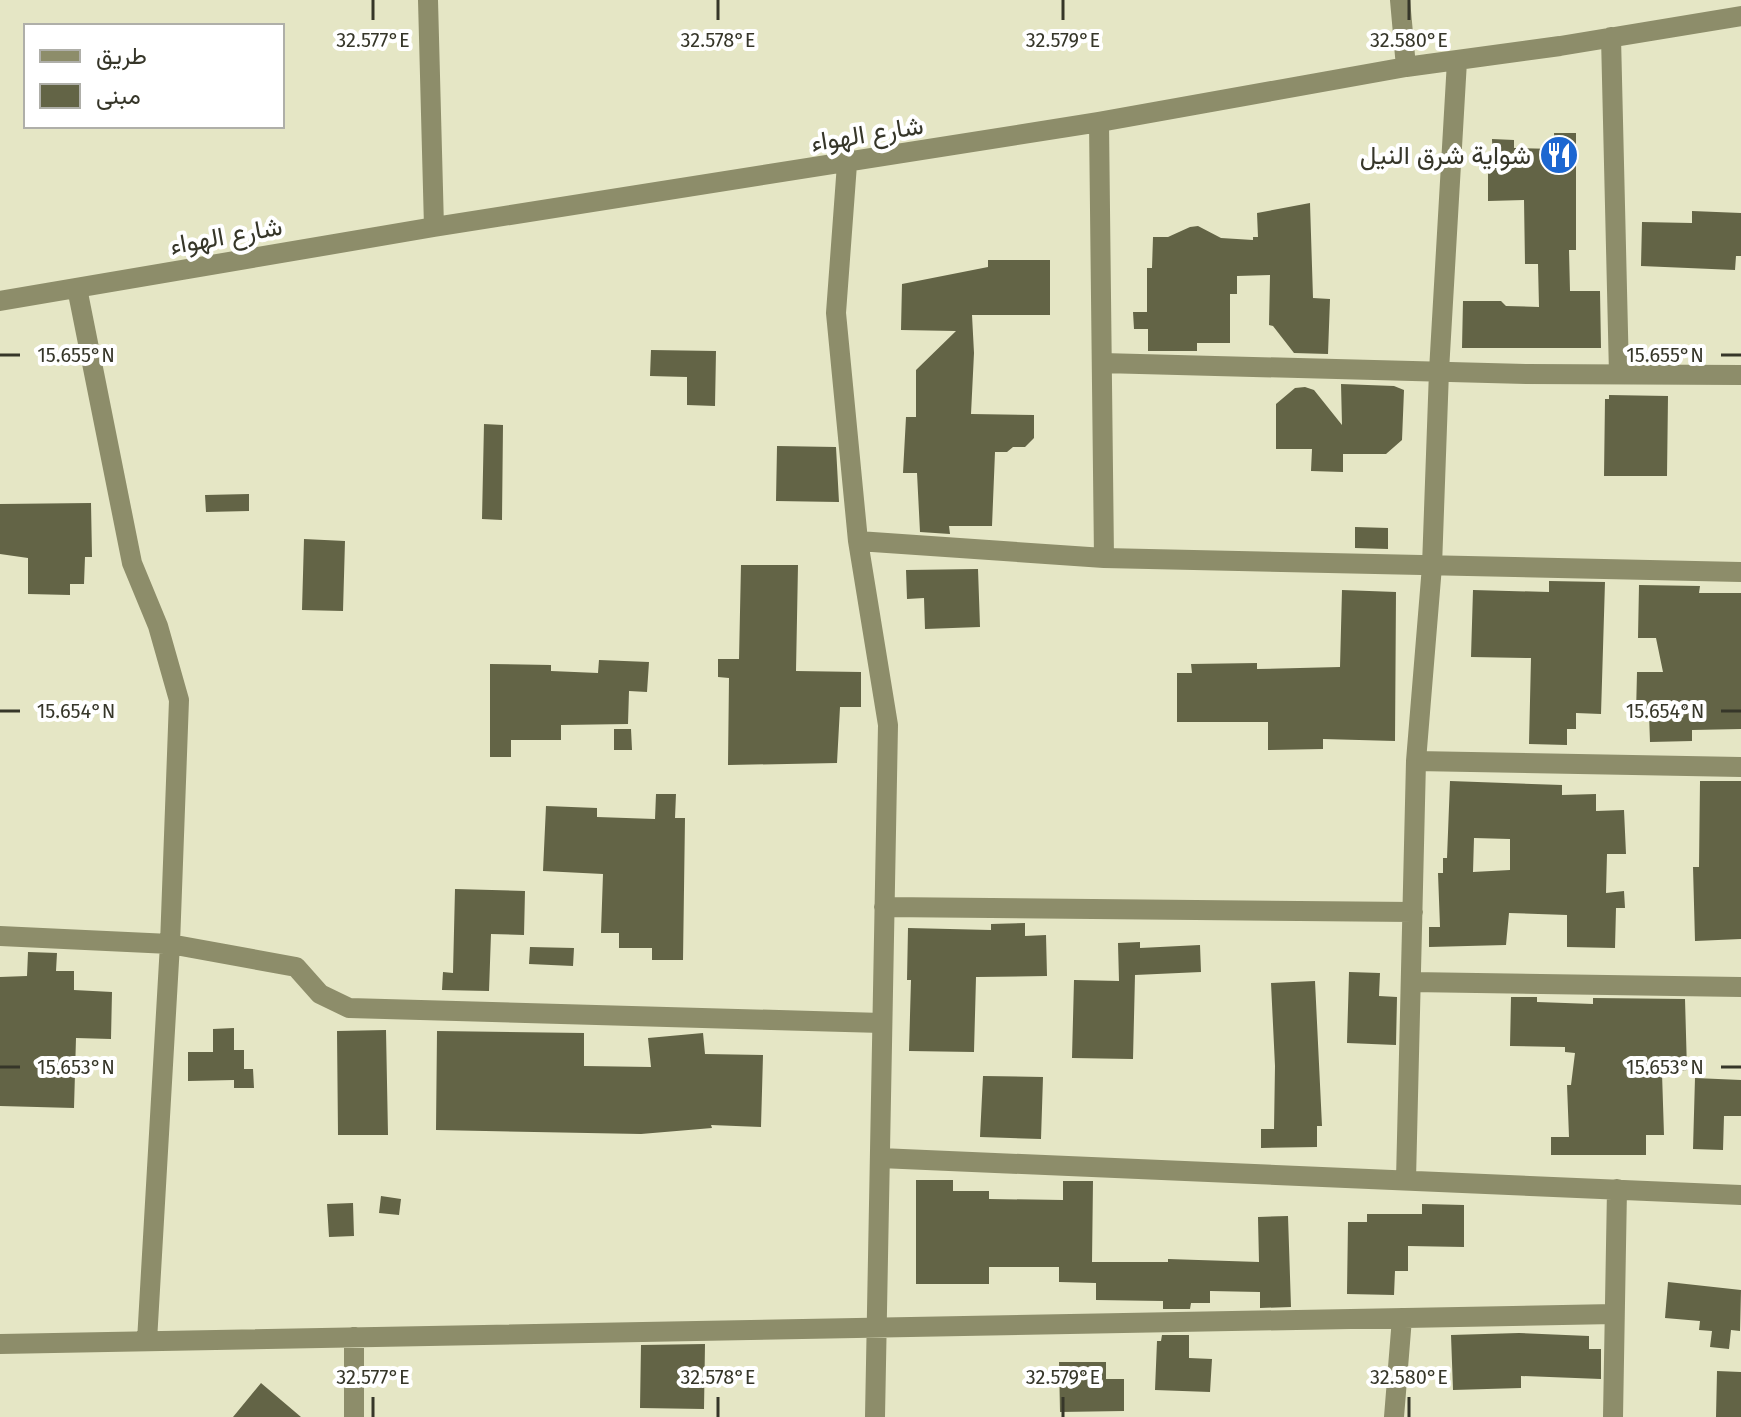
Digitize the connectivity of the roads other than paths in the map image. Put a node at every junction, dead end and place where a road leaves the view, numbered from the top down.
1 (428, 0) edge
2 (1400, 0) edge
3 (1741, 16) edge
4 (1611, 37) junction
5 (1457, 61) junction
6 (1406, 67) junction
7 (1099, 122) junction
8 (847, 164) junction
9 (434, 227) junction
10 (77, 288) junction
11 (0, 301) edge
12 (1102, 363) junction
13 (1439, 371) junction
14 (1619, 374) junction
15 (1741, 375) edge
16 (858, 541) junction
17 (1104, 558) junction
18 (1432, 566) junction
19 (1741, 572) edge
20 (1416, 761) junction
21 (1741, 767) edge
22 (884, 907) junction
23 (1413, 912) junction
24 (0, 936) edge
25 (170, 944) junction
26 (1411, 982) junction
27 (1741, 987) edge
28 (882, 1023) junction
29 (880, 1158) junction
30 (1406, 1180) junction
31 (1617, 1189) junction
32 (1741, 1195) edge
33 (1614, 1314) junction
34 (1402, 1318) junction
35 (877, 1328) junction
36 (354, 1337) junction
37 (147, 1341) junction
38 (0, 1344) edge
39 (354, 1417) edge
40 (875, 1417) edge
41 (1394, 1417) edge
42 (1613, 1417) edge

1 - 9 street
2 - 6 street
3 - 4 street, شارع الهواء
4 - 5 street, شارع الهواء
4 - 14 street
5 - 6 street, شارع الهواء
5 - 13 street
6 - 7 street, شارع الهواء
7 - 8 street, شارع الهواء
7 - 12 street
8 - 9 street, شارع الهواء
8 - 16 street
9 - 10 street, شارع الهواء
10 - 11 street, شارع الهواء
10 - 25 street
12 - 13 street
12 - 17 street
13 - 14 street
13 - 18 street
14 - 15 street
16 - 17 street
16 - 22 street
17 - 18 street
18 - 19 street
18 - 20 street
20 - 21 street
20 - 23 street
22 - 23 street
22 - 28 street
23 - 26 street
24 - 25 street
25 - 28 street
25 - 37 street
26 - 27 street
26 - 30 street
28 - 29 street
29 - 30 street
29 - 35 street
30 - 31 street
31 - 32 street
31 - 33 street
33 - 34 street
33 - 42 street
34 - 35 street
34 - 41 street
35 - 36 street
35 - 40 street
36 - 37 street
36 - 39 street
37 - 38 street

